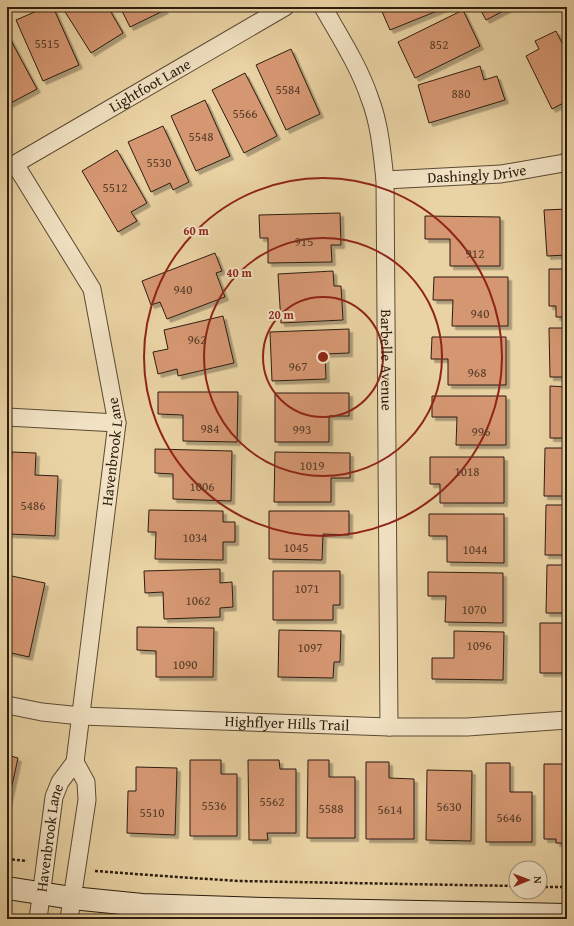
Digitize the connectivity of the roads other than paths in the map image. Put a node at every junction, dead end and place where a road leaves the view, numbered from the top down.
1 (285, 7) edge
2 (323, 7) edge
3 (567, 161) edge
4 (15, 164) joint
5 (385, 180) junction
6 (7, 416) edge
7 (117, 423) junction
8 (7, 706) edge
9 (81, 716) junction
10 (567, 720) edge
11 (390, 727) junction
12 (75, 762) junction
13 (7, 888) edge
14 (42, 893) junction
15 (70, 909) edge
16 (567, 915) edge
17 (38, 919) edge

1 - 4 street, Lightfoot Lane
2 - 5 street, Barbelle Avenue
3 - 5 street, Dashingly Drive
4 - 7 street, Havenbrook Lane
5 - 11 street, Barbelle Avenue
6 - 7 street
7 - 9 street, Havenbrook Lane
8 - 9 street, Highflyer Hills Trail
9 - 11 street, Highflyer Hills Trail
9 - 12 street, Havenbrook Lane
10 - 11 street, Highflyer Hills Trail
12 - 14 street, Havenbrook Lane
12 - 15 street, Havenbrook Lane
13 - 14 main road
14 - 15 main road
14 - 17 street, Havenbrook Lane
15 - 16 main road

